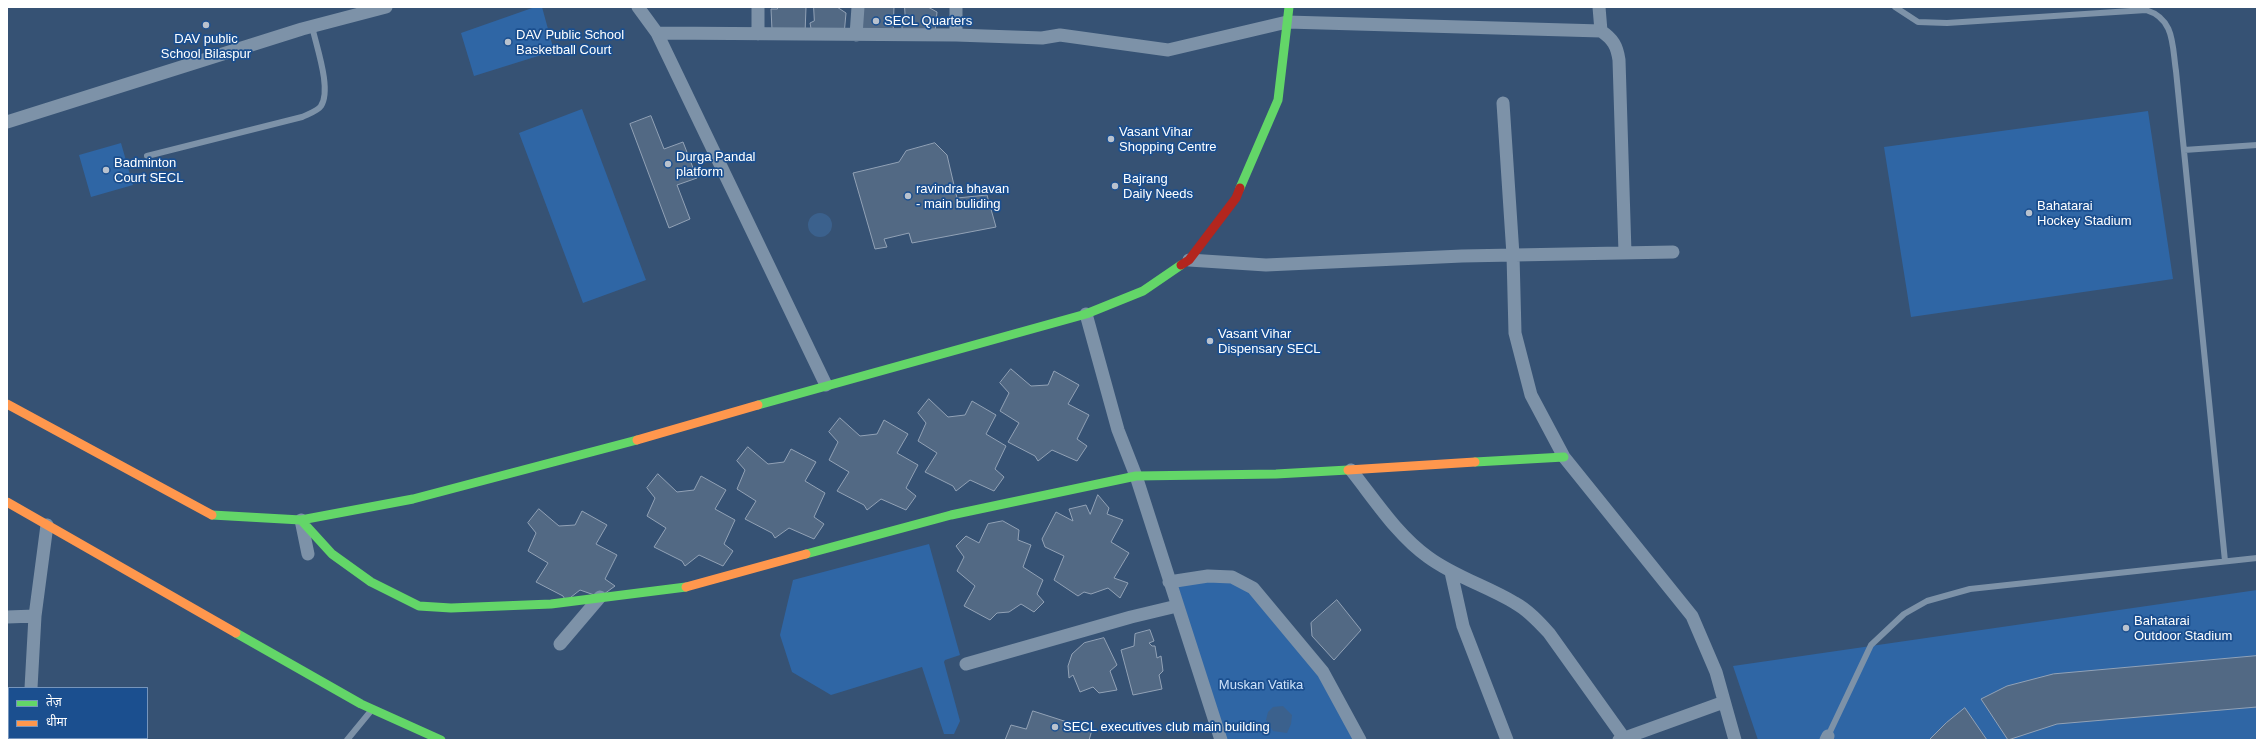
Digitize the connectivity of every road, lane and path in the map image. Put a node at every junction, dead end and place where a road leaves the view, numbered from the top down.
1 (386, 7) edge
2 (638, 7) edge
3 (758, 7) edge
4 (858, 7) edge
5 (956, 7) edge
6 (1289, 7) edge
7 (1599, 7) edge
8 (1895, 7) edge
9 (1287, 22) junction
10 (312, 26) junction
11 (1601, 31) junction
12 (657, 33) junction
13 (758, 34) junction
14 (856, 35) junction
15 (956, 35) junction
16 (1503, 103) dead end
17 (7, 122) edge
18 (2257, 145) edge
19 (2184, 150) junction
20 (147, 156) dead end
21 (1673, 252) dead end
22 (1625, 254) junction
23 (1513, 256) junction
24 (1189, 260) junction
25 (1086, 314) junction
26 (826, 385) junction
27 (7, 404) edge
28 (1564, 457) junction
29 (1351, 470) junction
30 (1136, 476) junction
31 (7, 502) edge
32 (301, 520) junction
33 (47, 524) junction
34 (308, 554) dead end
35 (2257, 558) edge
36 (2225, 561) junction
37 (1451, 572) junction
38 (1169, 582) junction
39 (600, 598) junction
40 (1177, 606) junction
41 (35, 616) junction
42 (7, 617) edge
43 (560, 644) dead end
44 (966, 664) dead end
45 (31, 687) edge
46 (1724, 702) junction
47 (373, 709) junction
48 (1827, 738) edge
49 (1621, 739) edge
50 (347, 740) edge
51 (441, 740) edge
52 (1221, 740) edge
53 (1360, 740) edge
54 (1508, 740) edge
55 (1735, 740) edge

1 - 10 street
2 - 12 street
3 - 13 street
4 - 14 street
5 - 15 street
6 - 9 street
7 - 11 street
8 - 19 lane
9 - 11 street
9 - 15 street
9 - 24 street
10 - 17 street
10 - 20 lane
11 - 22 street
12 - 13 street
12 - 26 street
13 - 14 street
14 - 15 street
16 - 23 street
18 - 19 lane
19 - 36 lane
21 - 22 street
22 - 23 street
23 - 24 street
23 - 28 street
24 - 25 street
25 - 26 street
25 - 30 street
26 - 32 street
27 - 32 street
28 - 29 street
28 - 46 street
29 - 30 street
29 - 37 street
30 - 38 street
30 - 39 street
31 - 33 street
32 - 34 street
32 - 39 street
33 - 41 street
33 - 47 street
35 - 36 lane
36 - 48 lane
37 - 49 street
37 - 54 street
38 - 40 street
38 - 53 street
39 - 43 street
40 - 44 street
40 - 52 street
41 - 42 street
41 - 45 street
46 - 49 street
46 - 55 street
47 - 50 lane
47 - 51 street

